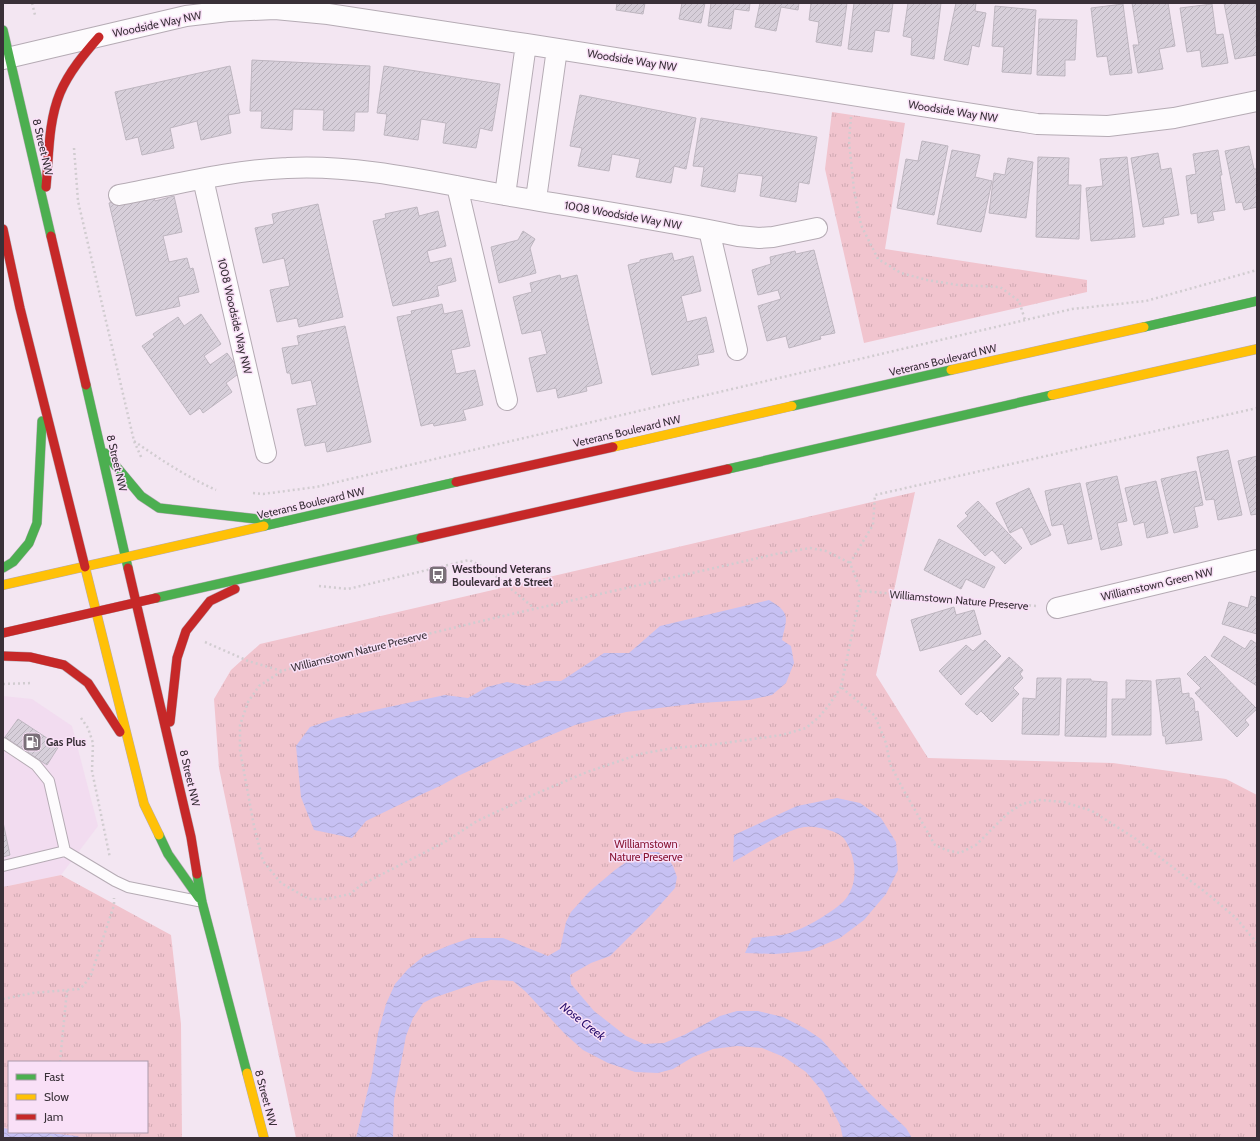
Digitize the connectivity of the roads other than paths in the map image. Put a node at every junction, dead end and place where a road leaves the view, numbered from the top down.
1 (3, 30) edge
2 (99, 37) junction
3 (526, 44) junction
4 (557, 49) junction
5 (6, 58) edge
6 (1257, 101) edge
7 (203, 179) junction
8 (457, 186) junction
9 (119, 195) dead end
10 (505, 195) junction
11 (536, 199) junction
12 (44, 206) junction
13 (817, 228) dead end
14 (3, 229) edge
15 (709, 230) junction
16 (1257, 301) edge
17 (1257, 349) edge
18 (737, 350) dead end
19 (43, 398) junction
20 (507, 400) dead end
21 (101, 449) junction
22 (266, 453) dead end
23 (281, 522) junction
24 (126, 558) junction
25 (1257, 560) edge
26 (86, 567) junction
27 (3, 568) edge
28 (265, 574) junction
29 (3, 586) edge
30 (137, 603) junction
31 (1057, 608) road end
32 (97, 612) junction
33 (3, 633) edge
34 (3, 656) edge
35 (168, 739) junction
36 (3, 743) edge
37 (130, 747) junction
38 (65, 851) junction
39 (3, 866) edge
40 (202, 902) junction
41 (264, 1138) edge

1 - 5 main road, 8 Street NW
2 - 3 street, Woodside Way NW
2 - 5 street, Woodside Way NW
2 - 12 main road
3 - 4 street, Woodside Way NW
3 - 10 street
4 - 6 street, Woodside Way NW
4 - 11 street
5 - 12 main road, 8 Street NW
7 - 8 street, 1008 Woodside Way NW
7 - 9 street, 1008 Woodside Way NW
7 - 22 street, 1008 Woodside Way NW
8 - 10 street, 1008 Woodside Way NW
8 - 20 street
10 - 11 street, 1008 Woodside Way NW
11 - 15 street, 1008 Woodside Way NW
12 - 21 main road, 8 Street NW
13 - 15 street, 1008 Woodside Way NW
14 - 19 main road, 8 Street NW
15 - 18 street
16 - 23 main road, Veterans Boulevard NW
17 - 28 main road
19 - 26 main road, 8 Street NW
19 - 27 main road
21 - 23 main road
21 - 24 main road, 8 Street NW
23 - 24 main road, Veterans Boulevard NW
24 - 26 main road, Veterans Boulevard NW
24 - 30 main road, 8 Street NW
25 - 31 street, Williamstown Green NW
26 - 29 main road, Veterans Boulevard NW
26 - 32 main road, 8 Street NW
28 - 30 main road
28 - 35 main road
30 - 32 main road
30 - 35 main road, 8 Street NW
32 - 33 main road
32 - 37 main road, 8 Street NW
34 - 37 main road
35 - 40 main road, 8 Street NW
36 - 38 lane
37 - 40 main road, 8 Street NW
38 - 39 lane
38 - 40 lane
40 - 41 main road, 8 Street NW

